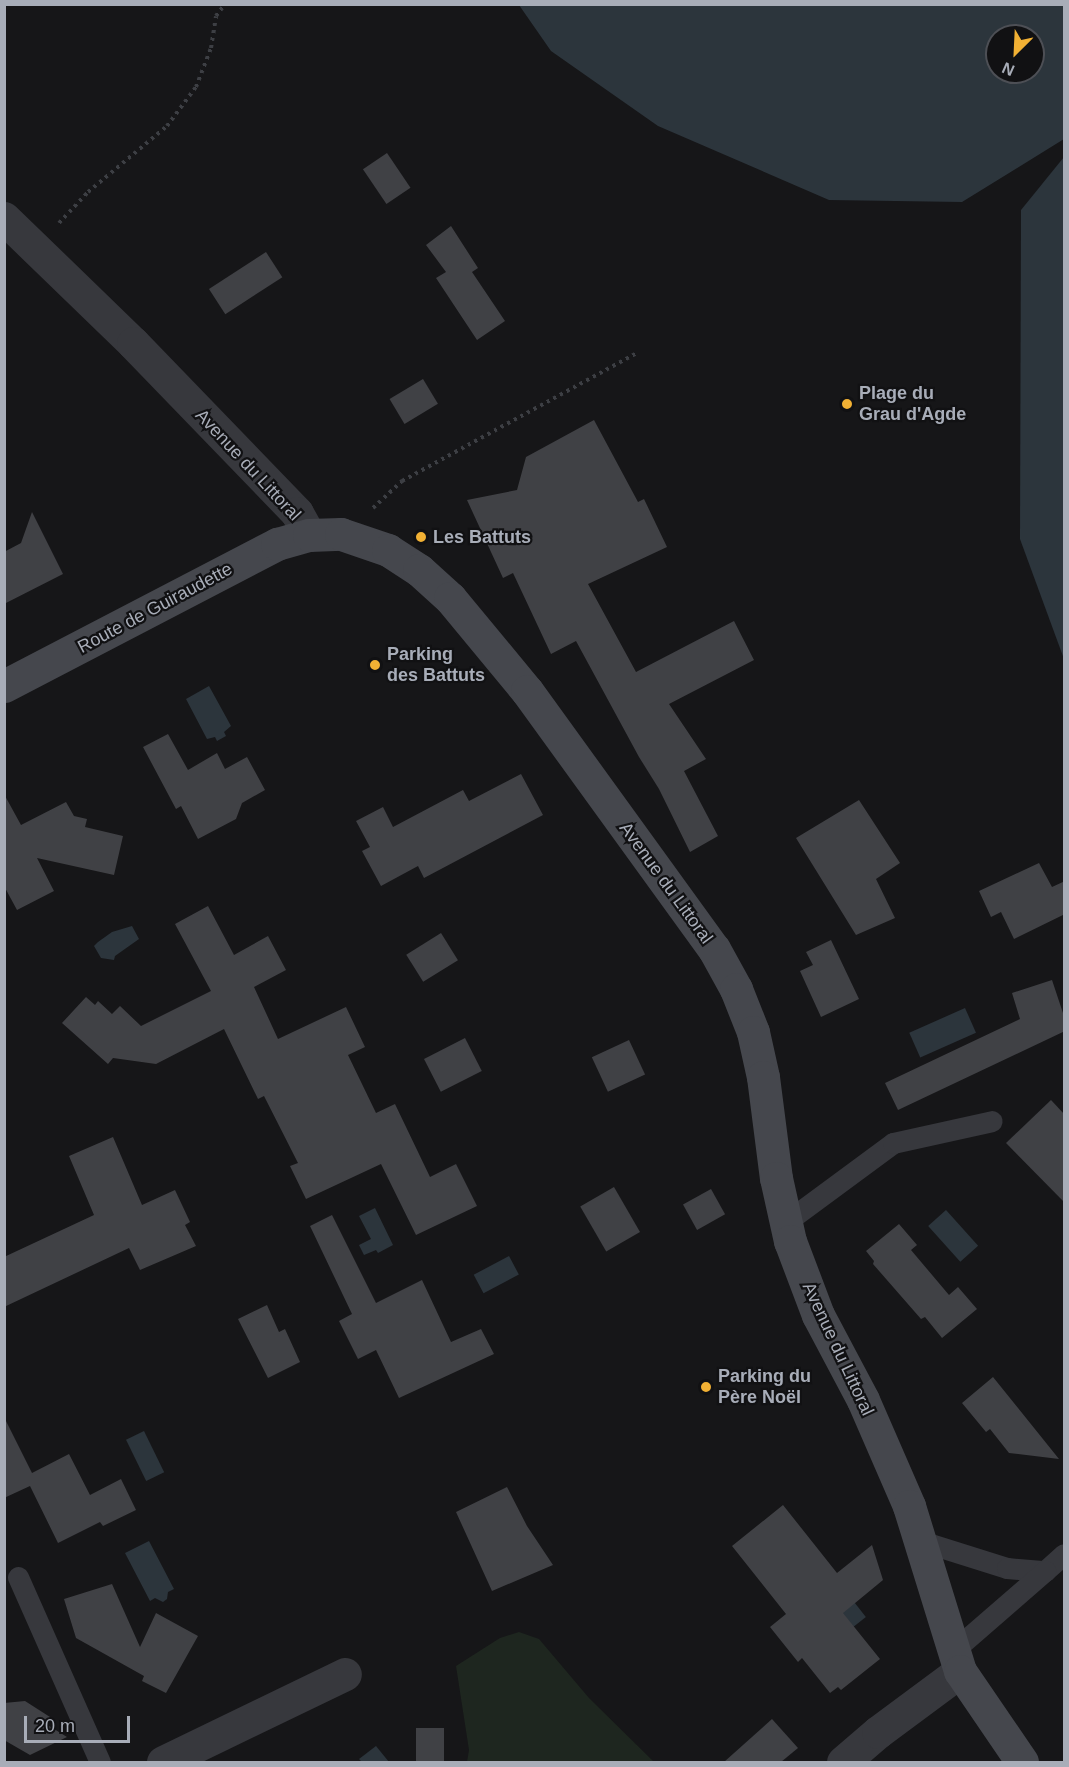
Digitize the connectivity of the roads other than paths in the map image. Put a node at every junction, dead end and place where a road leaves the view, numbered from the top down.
1 (4, 218) edge
2 (309, 535) junction
3 (4, 686) edge
4 (993, 1121) dead end
5 (786, 1222) junction
6 (921, 1541) junction
7 (1065, 1554) edge
8 (1045, 1571) junction
9 (18, 1577) dead end
10 (957, 1660) junction
11 (345, 1674) dead end
12 (100, 1762) edge
13 (163, 1762) edge
14 (843, 1762) edge
15 (1022, 1762) edge

1 - 2 street, Avenue du Littoral
2 - 3 street, Route de Guiraudette
2 - 5 street, Avenue du Littoral
4 - 5 lane
5 - 6 street, Avenue du Littoral
6 - 8 lane
6 - 10 street, Avenue du Littoral
7 - 8 lane
8 - 10 lane
9 - 12 lane
10 - 14 street
10 - 15 street, Avenue du Littoral
11 - 13 street

